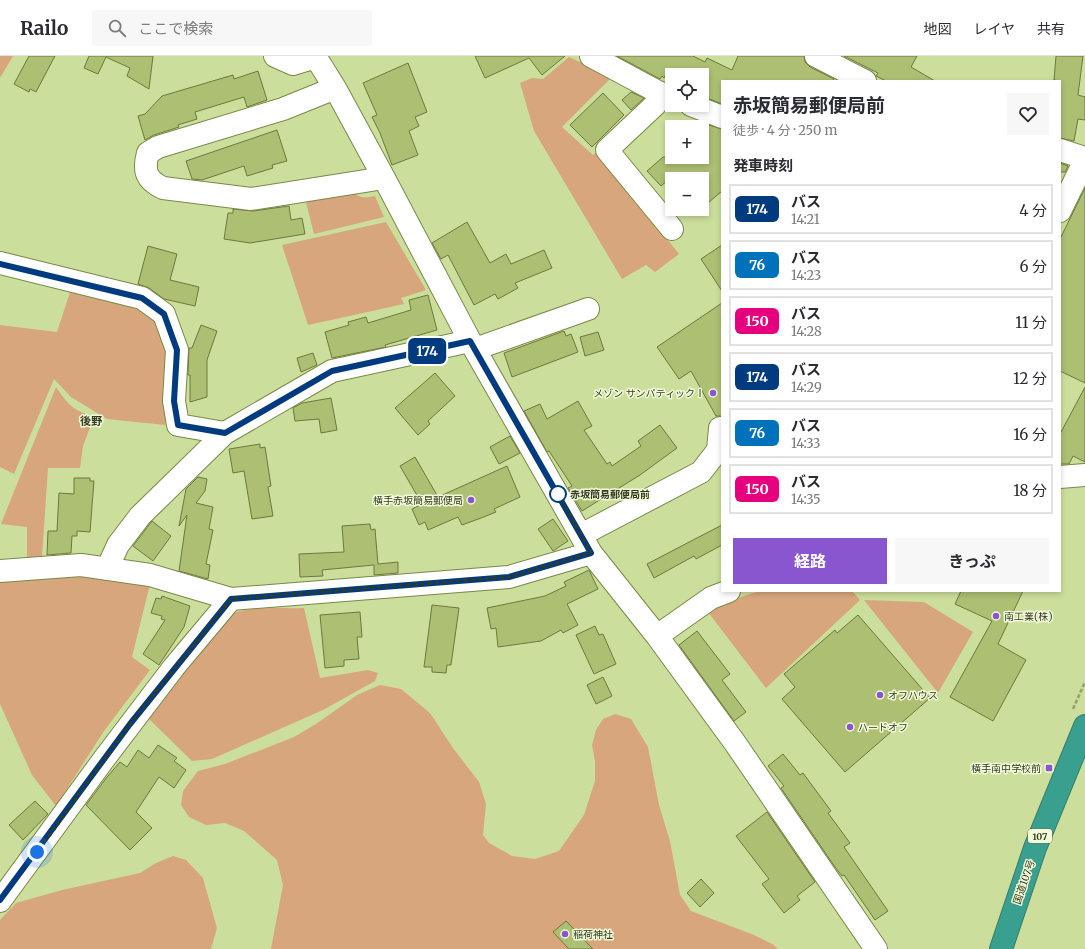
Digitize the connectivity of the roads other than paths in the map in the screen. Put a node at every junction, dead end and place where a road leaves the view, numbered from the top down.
1 (275, 56) edge
2 (591, 56) edge
3 (816, 56) edge
4 (315, 57) edge
5 (858, 80) edge
6 (335, 88) junction
7 (665, 95) edge
8 (709, 112) edge
9 (721, 117) edge
10 (1061, 150) edge
11 (1085, 159) edge
12 (384, 178) junction
13 (1061, 209) edge
14 (672, 229) dead end
15 (0, 264) edge
16 (588, 309) dead end
17 (472, 345) junction
18 (720, 428) dead end
19 (225, 433) junction
20 (1085, 475) edge
21 (1061, 478) edge
22 (580, 535) junction
23 (591, 553) junction
24 (107, 569) junction
25 (0, 571) edge
26 (726, 592) edge
27 (231, 599) junction
28 (657, 636) junction
29 (1085, 726) edge
30 (0, 900) edge
31 (876, 949) edge
32 (1001, 949) edge

1 - 4 street
2 - 7 street
3 - 5 street
4 - 6 street
6 - 12 street
6 - 12 street
7 - 14 street
8 - 9 street
10 - 11 street
11 - 13 street
12 - 17 street
15 - 19 street
16 - 17 street
17 - 19 street
17 - 22 street
18 - 22 street
19 - 24 street
20 - 21 street
22 - 23 street
23 - 27 street
23 - 28 street
24 - 25 street
24 - 27 street
26 - 28 street
27 - 30 street
28 - 31 street
29 - 32 highway, 国道107号 / 107

